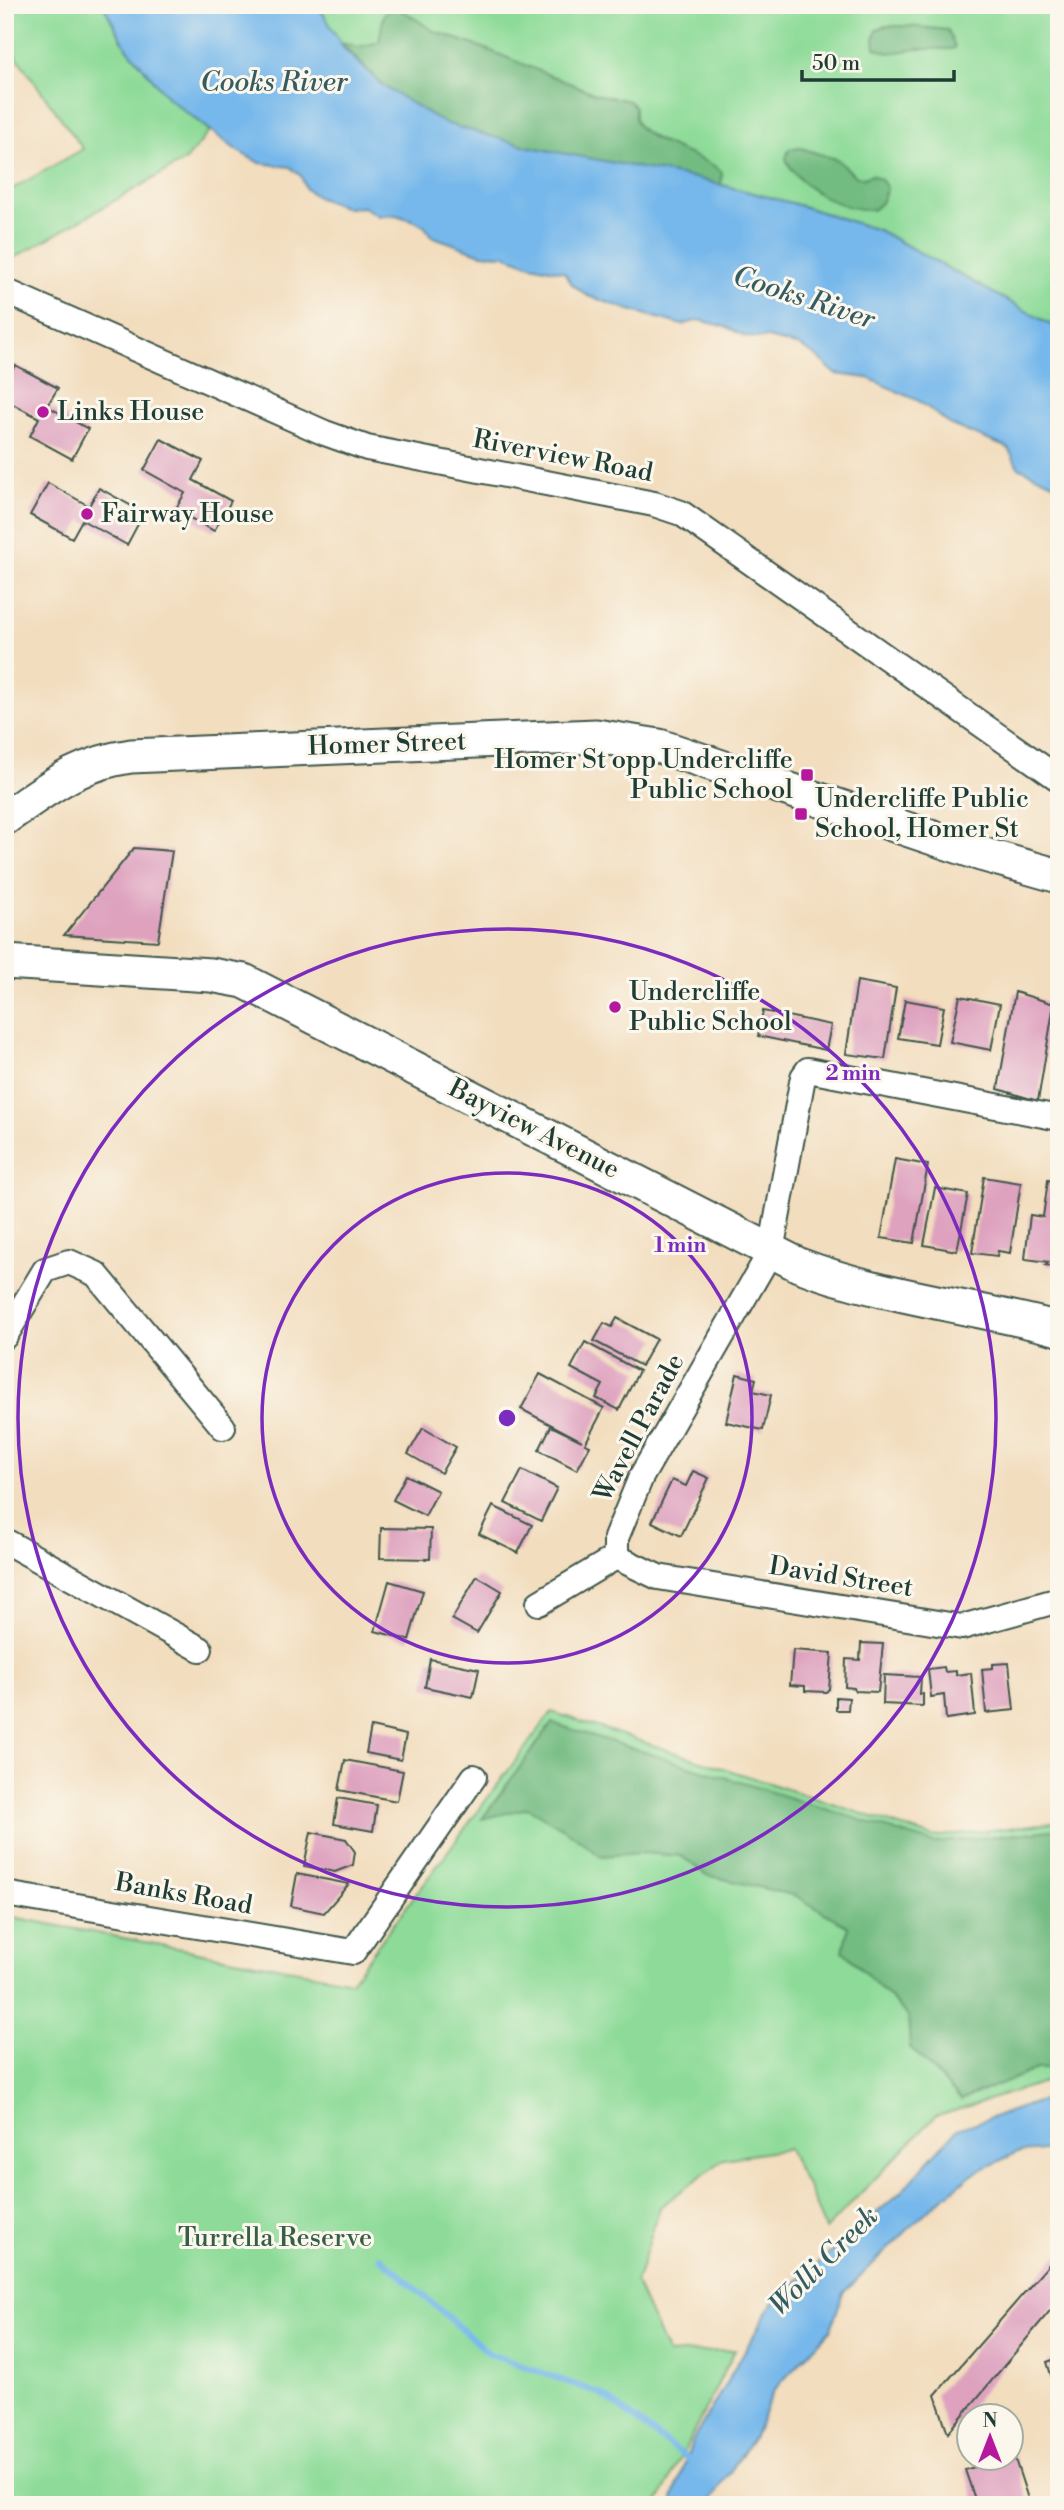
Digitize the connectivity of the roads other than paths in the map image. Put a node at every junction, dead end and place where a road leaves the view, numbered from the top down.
1 (5, 291) edge
2 (1059, 779) edge
3 (5, 818) edge
4 (1059, 876) edge
5 (5, 962) edge
6 (1059, 1118) edge
7 (771, 1251) junction
8 (1059, 1329) edge
9 (5, 1336) edge
10 (223, 1427) dead end
11 (5, 1541) edge
12 (616, 1557) junction
13 (1059, 1600) edge
14 (539, 1603) dead end
15 (200, 1649) dead end
16 (474, 1777) dead end
17 (5, 1894) edge

1 - 2 street, Riverview Road
3 - 4 main road, Homer Street
5 - 7 main road, Bayview Avenue
6 - 7 street, Wavell Parade
7 - 8 main road, Bayview Avenue
7 - 12 street, Wavell Parade
9 - 10 street
11 - 15 street
12 - 13 street, David Street
12 - 14 street
16 - 17 street, Banks Road

